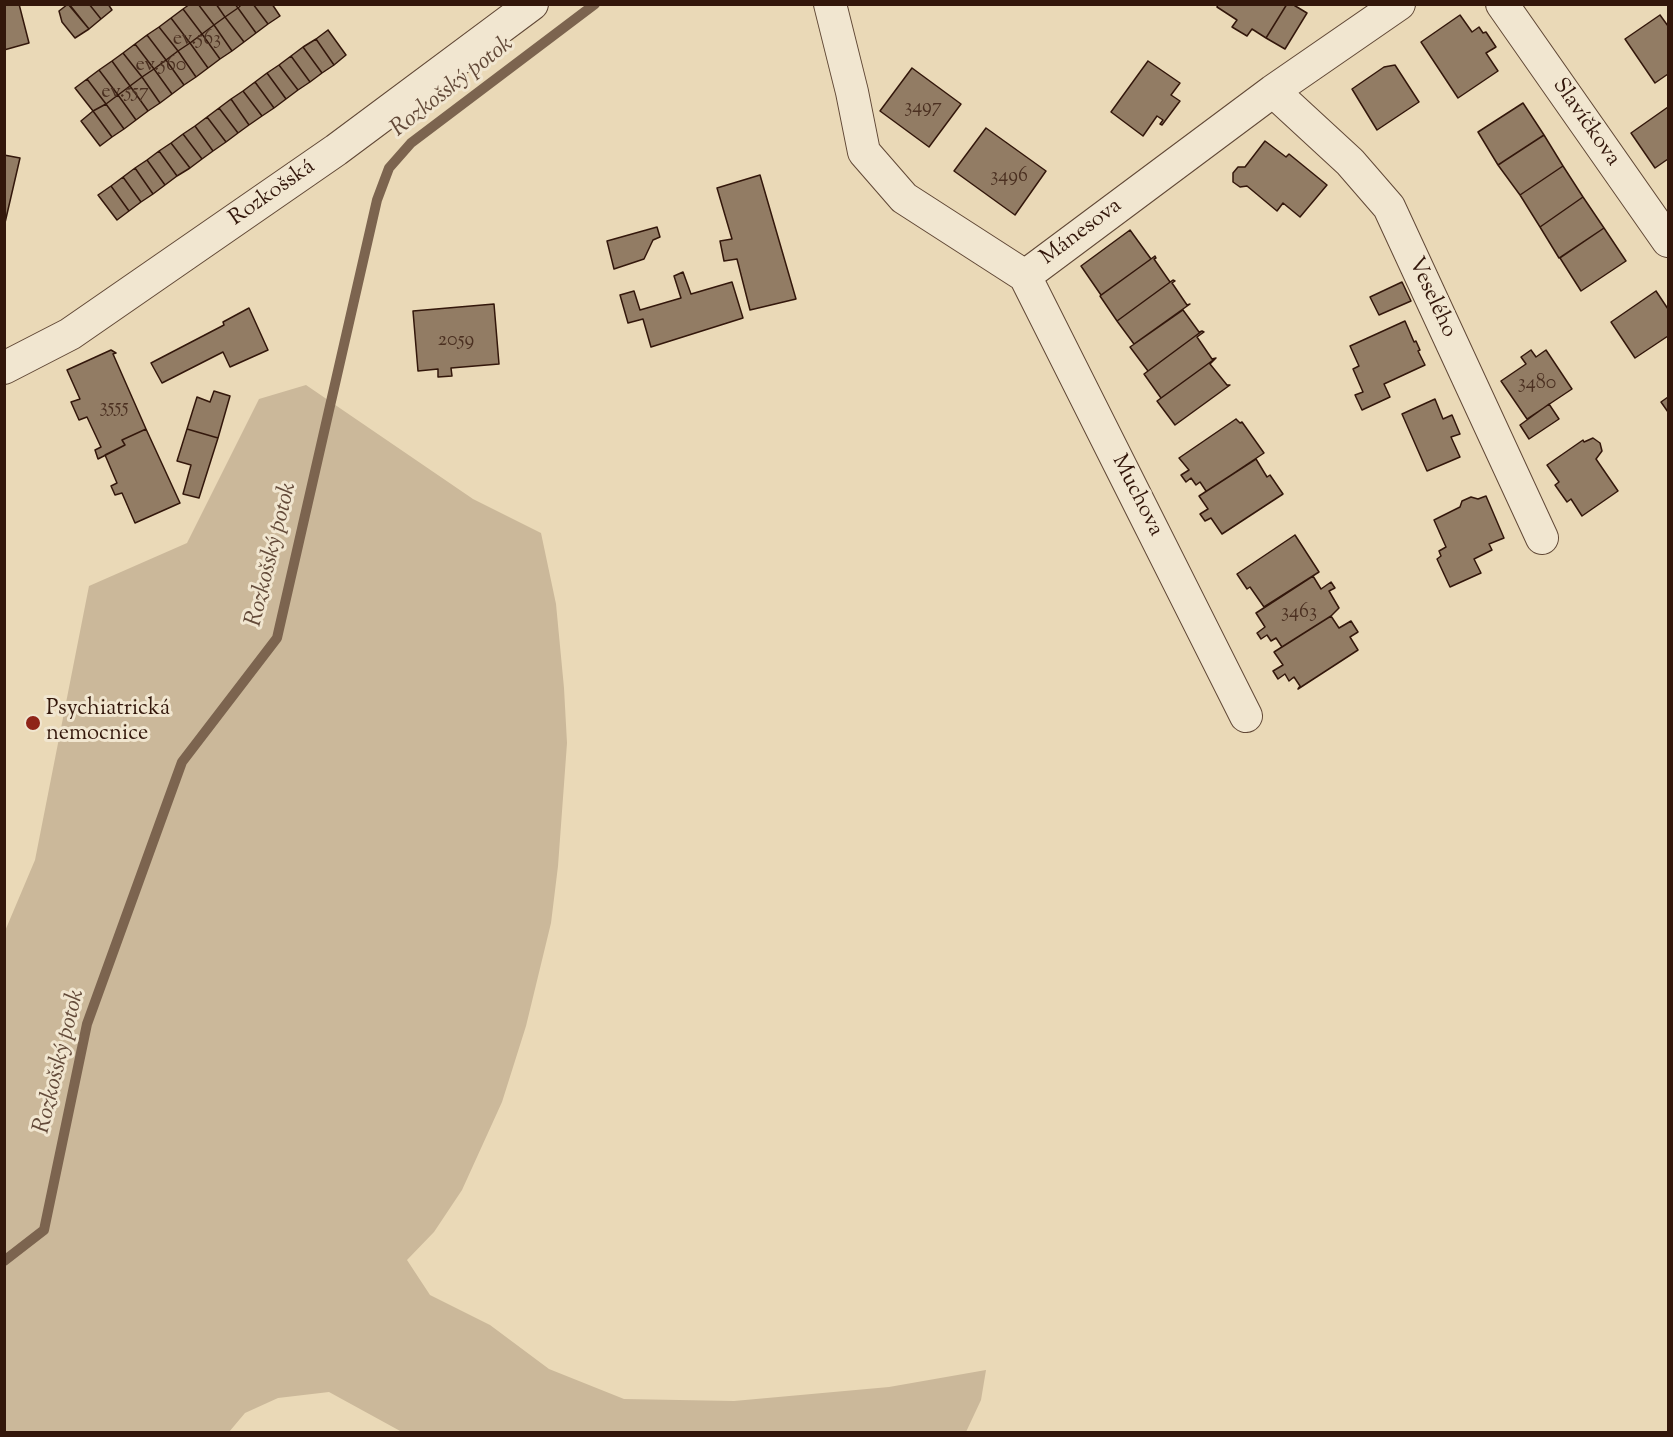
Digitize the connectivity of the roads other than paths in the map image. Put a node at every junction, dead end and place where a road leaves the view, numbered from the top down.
1 (532, 4) edge
2 (830, 4) edge
3 (1502, 4) edge
4 (1382, 8) edge
5 (1273, 91) junction
6 (1668, 241) edge
7 (1025, 276) junction
8 (4, 368) edge
9 (1542, 538) dead end
10 (1246, 716) dead end

1 - 8 street, Rozkošská
2 - 7 street, Mánesova
3 - 6 street, Slavíčkova
4 - 5 street, Mánesova
5 - 7 street, Mánesova
5 - 9 street, Veselého
7 - 10 street, Muchova

